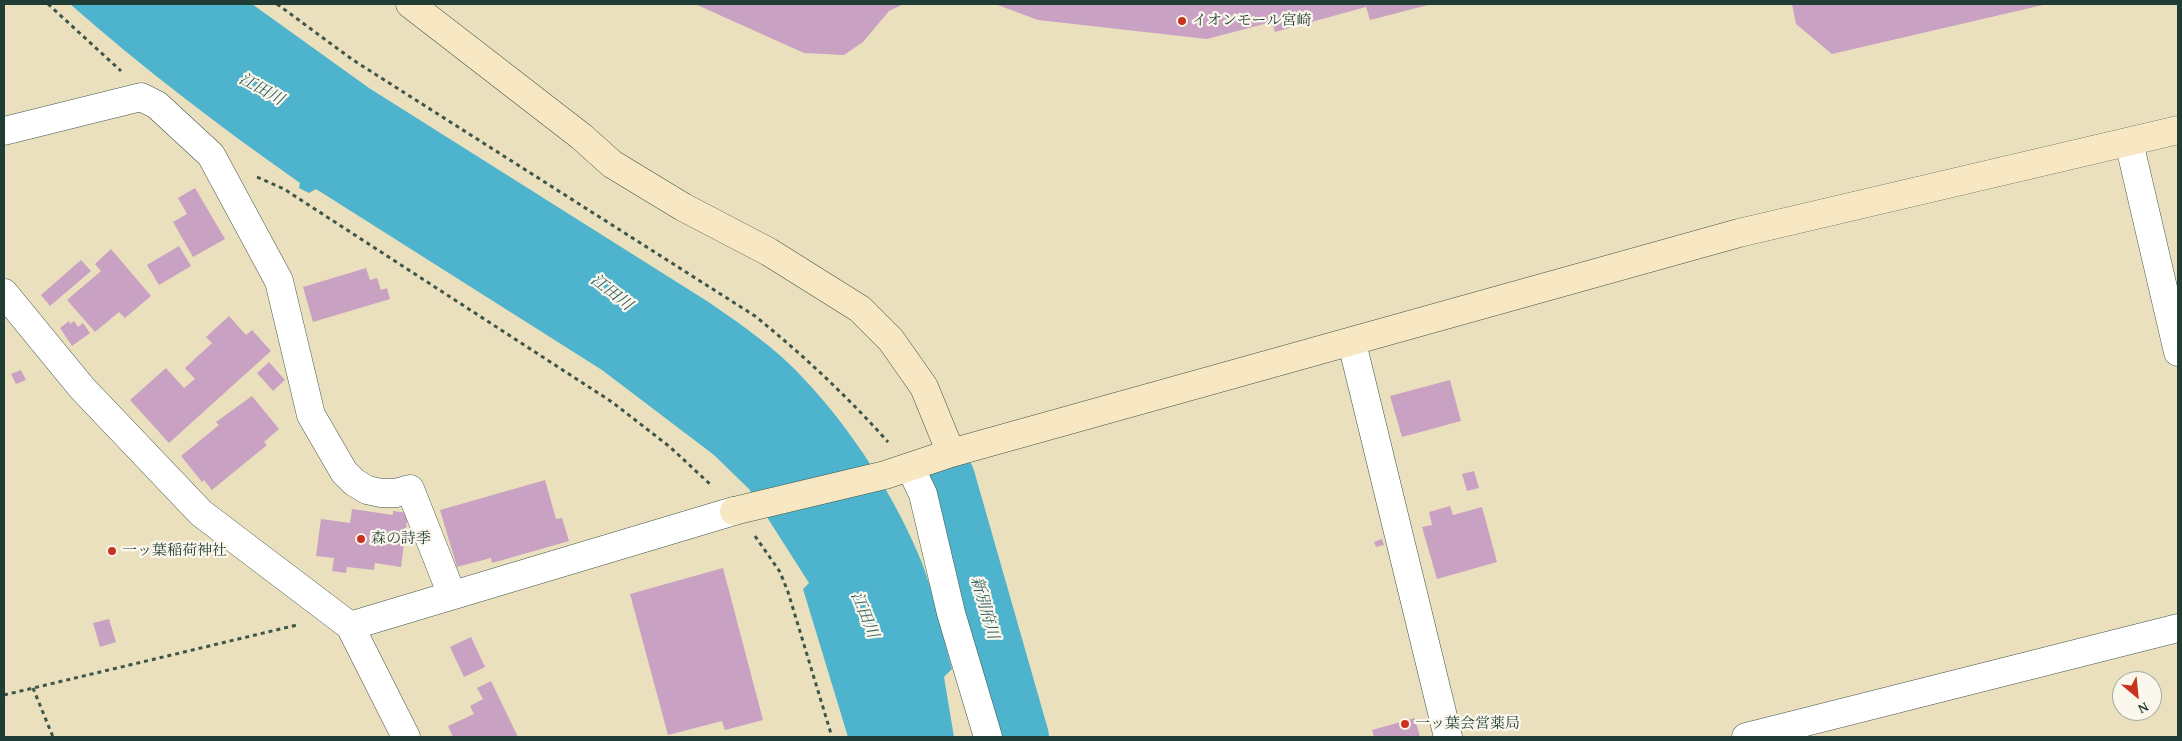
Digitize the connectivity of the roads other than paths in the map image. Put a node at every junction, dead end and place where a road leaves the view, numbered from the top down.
1 (410, 4) edge
2 (2178, 130) edge
3 (4, 131) edge
4 (2129, 142) junction
5 (4, 293) edge
6 (1352, 343) junction
7 (2178, 352) edge
8 (951, 453) junction
9 (898, 471) junction
10 (452, 594) junction
11 (343, 620) junction
12 (2178, 628) edge
13 (406, 737) edge
14 (988, 737) edge
15 (1448, 737) edge
16 (1746, 737) edge

1 - 8 street
2 - 4 street
3 - 10 street
4 - 6 street
4 - 7 street
5 - 11 street
6 - 8 street
6 - 15 street
8 - 9 street
9 - 10 street
9 - 14 street
10 - 11 street
11 - 13 street
12 - 16 street

